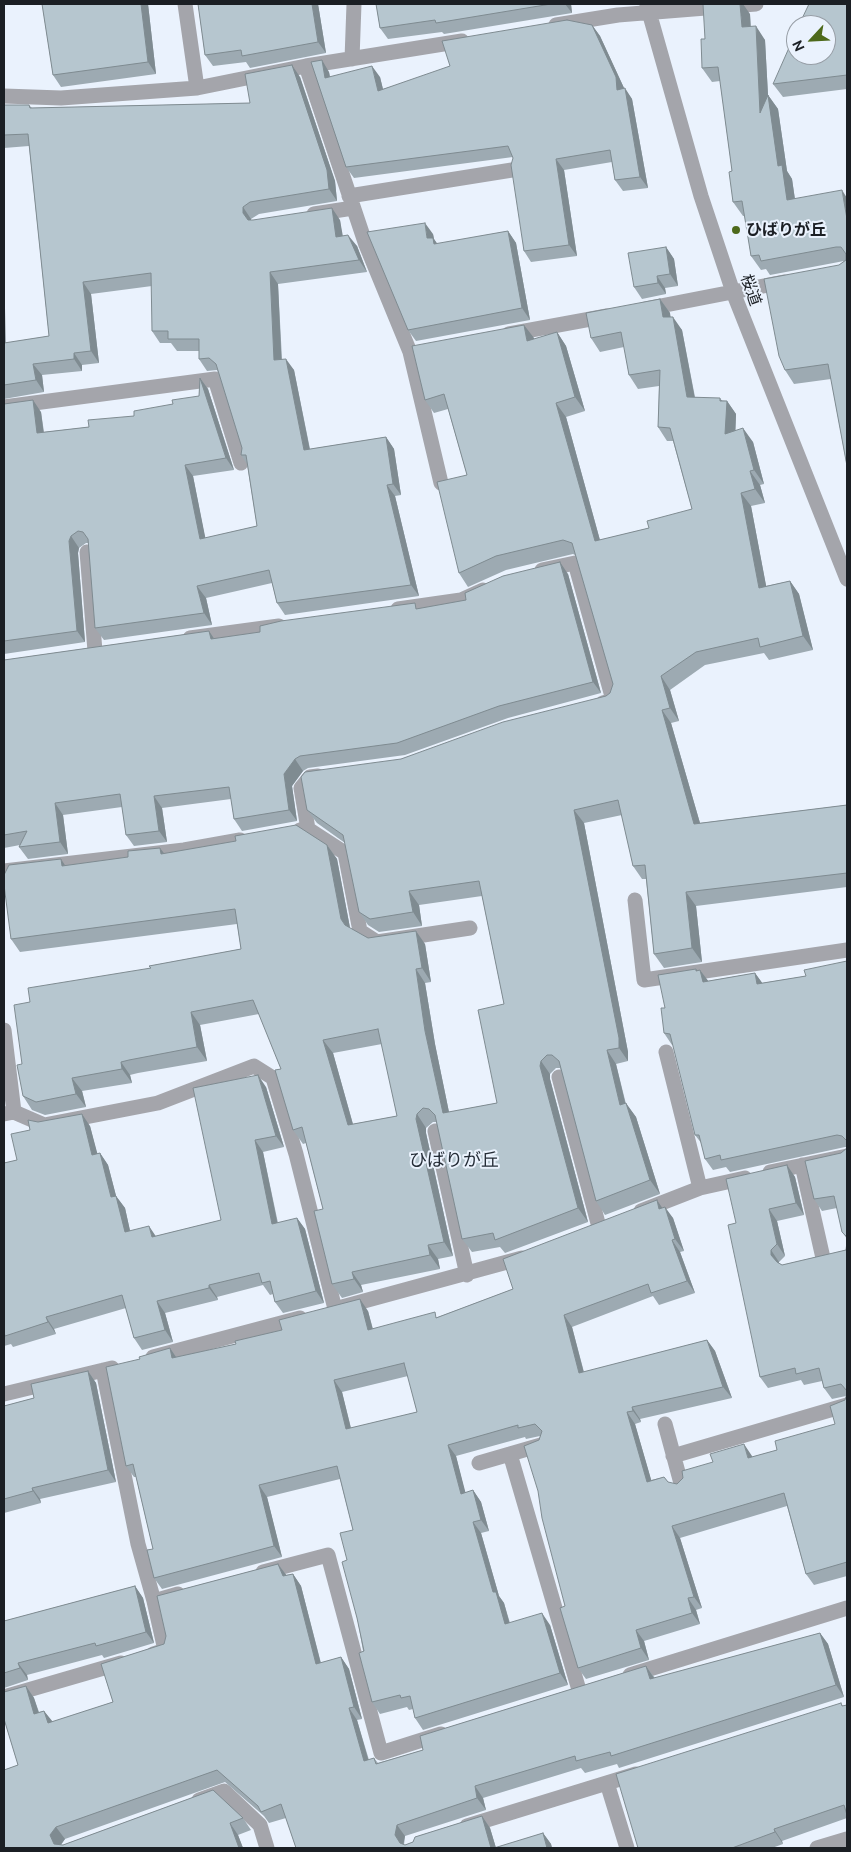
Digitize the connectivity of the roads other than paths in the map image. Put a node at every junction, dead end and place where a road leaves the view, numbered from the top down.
1 (185, 4) edge
2 (354, 4) edge
3 (756, 4) edge
4 (648, 9) edge
5 (539, 28) edge
6 (480, 38) edge
7 (352, 59) junction
8 (306, 66) junction
9 (198, 88) junction
10 (4, 96) edge
11 (512, 170) edge
12 (351, 202) junction
13 (298, 217) edge
14 (801, 279) edge
15 (733, 292) junction
16 (497, 336) edge
17 (429, 349) edge
18 (410, 352) junction
19 (4, 407) edge
20 (242, 463) edge
21 (441, 483) edge
22 (88, 552) edge
23 (528, 574) edge
24 (847, 579) edge
25 (500, 582) edge
26 (384, 611) edge
27 (297, 623) edge
28 (172, 640) edge
29 (115, 648) edge
30 (96, 651) junction
31 (77, 653) edge
32 (585, 707) edge
33 (329, 774) edge
34 (308, 829) junction
35 (289, 832) edge
36 (251, 839) edge
37 (4, 871) edge
38 (635, 900) dead end
39 (470, 928) dead end
40 (847, 950) edge
41 (4, 1030) edge
42 (666, 1052) dead end
43 (559, 1077) edge
44 (9, 1113) edge
45 (435, 1131) edge
46 (847, 1156) edge
47 (802, 1165) junction
48 (700, 1188) junction
49 (627, 1216) edge
50 (582, 1234) edge
51 (539, 1251) edge
52 (839, 1254) edge
53 (823, 1258) junction
54 (806, 1261) edge
55 (467, 1274) junction
56 (325, 1312) junction
57 (142, 1360) edge
58 (123, 1365) edge
59 (103, 1370) junction
60 (4, 1394) edge
61 (847, 1404) edge
62 (665, 1424) dead end
63 (541, 1445) edge
64 (510, 1454) junction
65 (673, 1456) junction
66 (479, 1464) dead end
67 (682, 1487) edge
68 (251, 1576) edge
69 (193, 1591) edge
70 (154, 1601) junction
71 (847, 1608) edge
72 (616, 1679) edge
73 (597, 1684) edge
74 (579, 1690) junction
75 (560, 1696) edge
76 (4, 1697) edge
77 (457, 1729) edge
78 (653, 1768) edge
79 (607, 1783) junction
80 (188, 1804) edge
81 (450, 1831) edge
82 (847, 1839) edge
83 (267, 1848) edge
84 (627, 1848) edge
85 (817, 1848) edge

1 - 9 street
2 - 7 street
3 - 4 street
4 - 5 street
4 - 15 street, 桜道
6 - 7 street
7 - 8 street
8 - 9 street
8 - 12 street
9 - 10 street
11 - 12 street
12 - 13 street
12 - 18 street
14 - 15 street
15 - 16 street
15 - 24 street, 桜道
17 - 18 street
18 - 21 street
19 - 20 street
22 - 30 street
23 - 32 street
25 - 26 street
27 - 28 street
29 - 30 street
30 - 31 street
33 - 34 street
34 - 35 street
34 - 39 street
36 - 37 street
38 - 40 street
41 - 44 street
42 - 48 street
43 - 50 street
44 - 56 street
45 - 55 street
46 - 47 street
47 - 48 street
47 - 53 street
48 - 49 street
51 - 55 street
52 - 53 street
53 - 54 street
55 - 56 street
56 - 57 street
58 - 59 street
59 - 60 street
59 - 70 street
61 - 65 street
62 - 65 street
63 - 64 street
64 - 66 street
64 - 74 street
65 - 67 street
68 - 77 street
69 - 70 street
70 - 76 street
71 - 72 street
73 - 74 street
74 - 75 street
78 - 79 street
79 - 81 street
79 - 84 street
80 - 83 street
82 - 85 street

